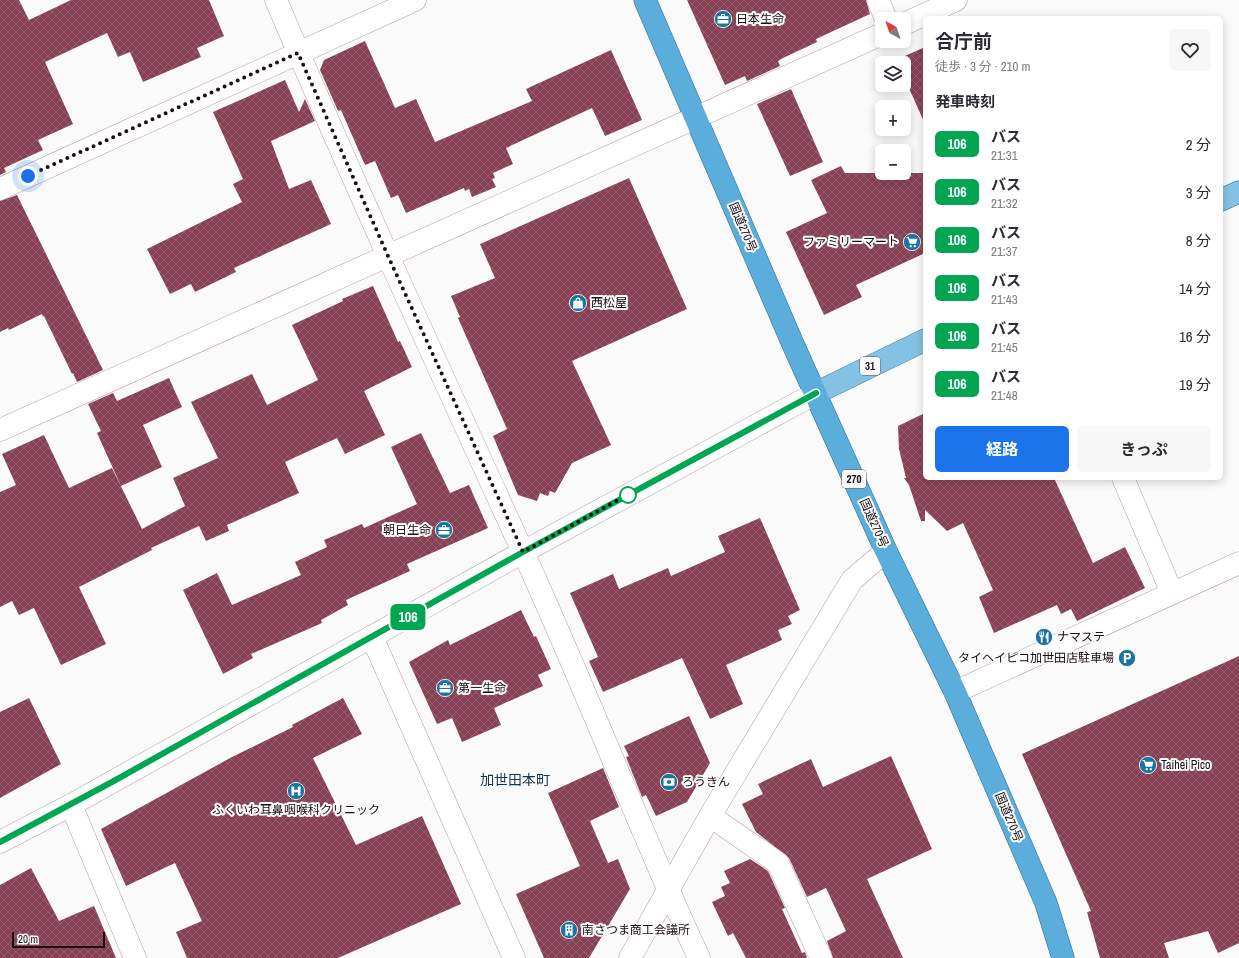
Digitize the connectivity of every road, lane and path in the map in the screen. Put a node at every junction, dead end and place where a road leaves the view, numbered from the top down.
1 (276, 0) edge
2 (415, 0) edge
3 (645, 0) edge
4 (878, 0) edge
5 (956, 0) edge
6 (883, 12) edge
7 (911, 21) edge
8 (875, 37) edge
9 (298, 53) junction
10 (696, 118) junction
11 (0, 189) edge
12 (1239, 192) edge
13 (1223, 199) edge
14 (388, 256) junction
15 (923, 341) edge
16 (816, 393) junction
17 (0, 430) edge
18 (1125, 480) edge
19 (886, 551) junction
20 (523, 552) junction
21 (1239, 563) edge
22 (1172, 593) junction
23 (372, 637) junction
24 (955, 692) junction
25 (70, 805) junction
26 (710, 816) junction
27 (0, 842) edge
28 (668, 892) junction
29 (135, 958) edge
30 (514, 958) edge
31 (630, 958) edge
32 (699, 958) edge
33 (822, 958) edge
34 (1063, 958) edge

1 - 9 street
2 - 9 street
3 - 10 highway, 国道270号 / 270
4 - 6 street
5 - 7 street
8 - 10 street
9 - 11 street
9 - 14 street
10 - 14 street
10 - 16 highway, 国道270号 / 270
12 - 13 main road
14 - 17 street
14 - 20 street
15 - 16 main road, 31
16 - 19 highway, 国道270号 / 270
16 - 20 street
18 - 22 street
19 - 24 highway, 国道270号 / 270
19 - 26 street
20 - 23 street
20 - 28 street
21 - 22 street
22 - 24 street
23 - 25 street
23 - 30 street
24 - 34 highway, 国道270号 / 270
25 - 27 street
25 - 29 street
26 - 28 street
26 - 33 street
28 - 31 street
28 - 32 street

